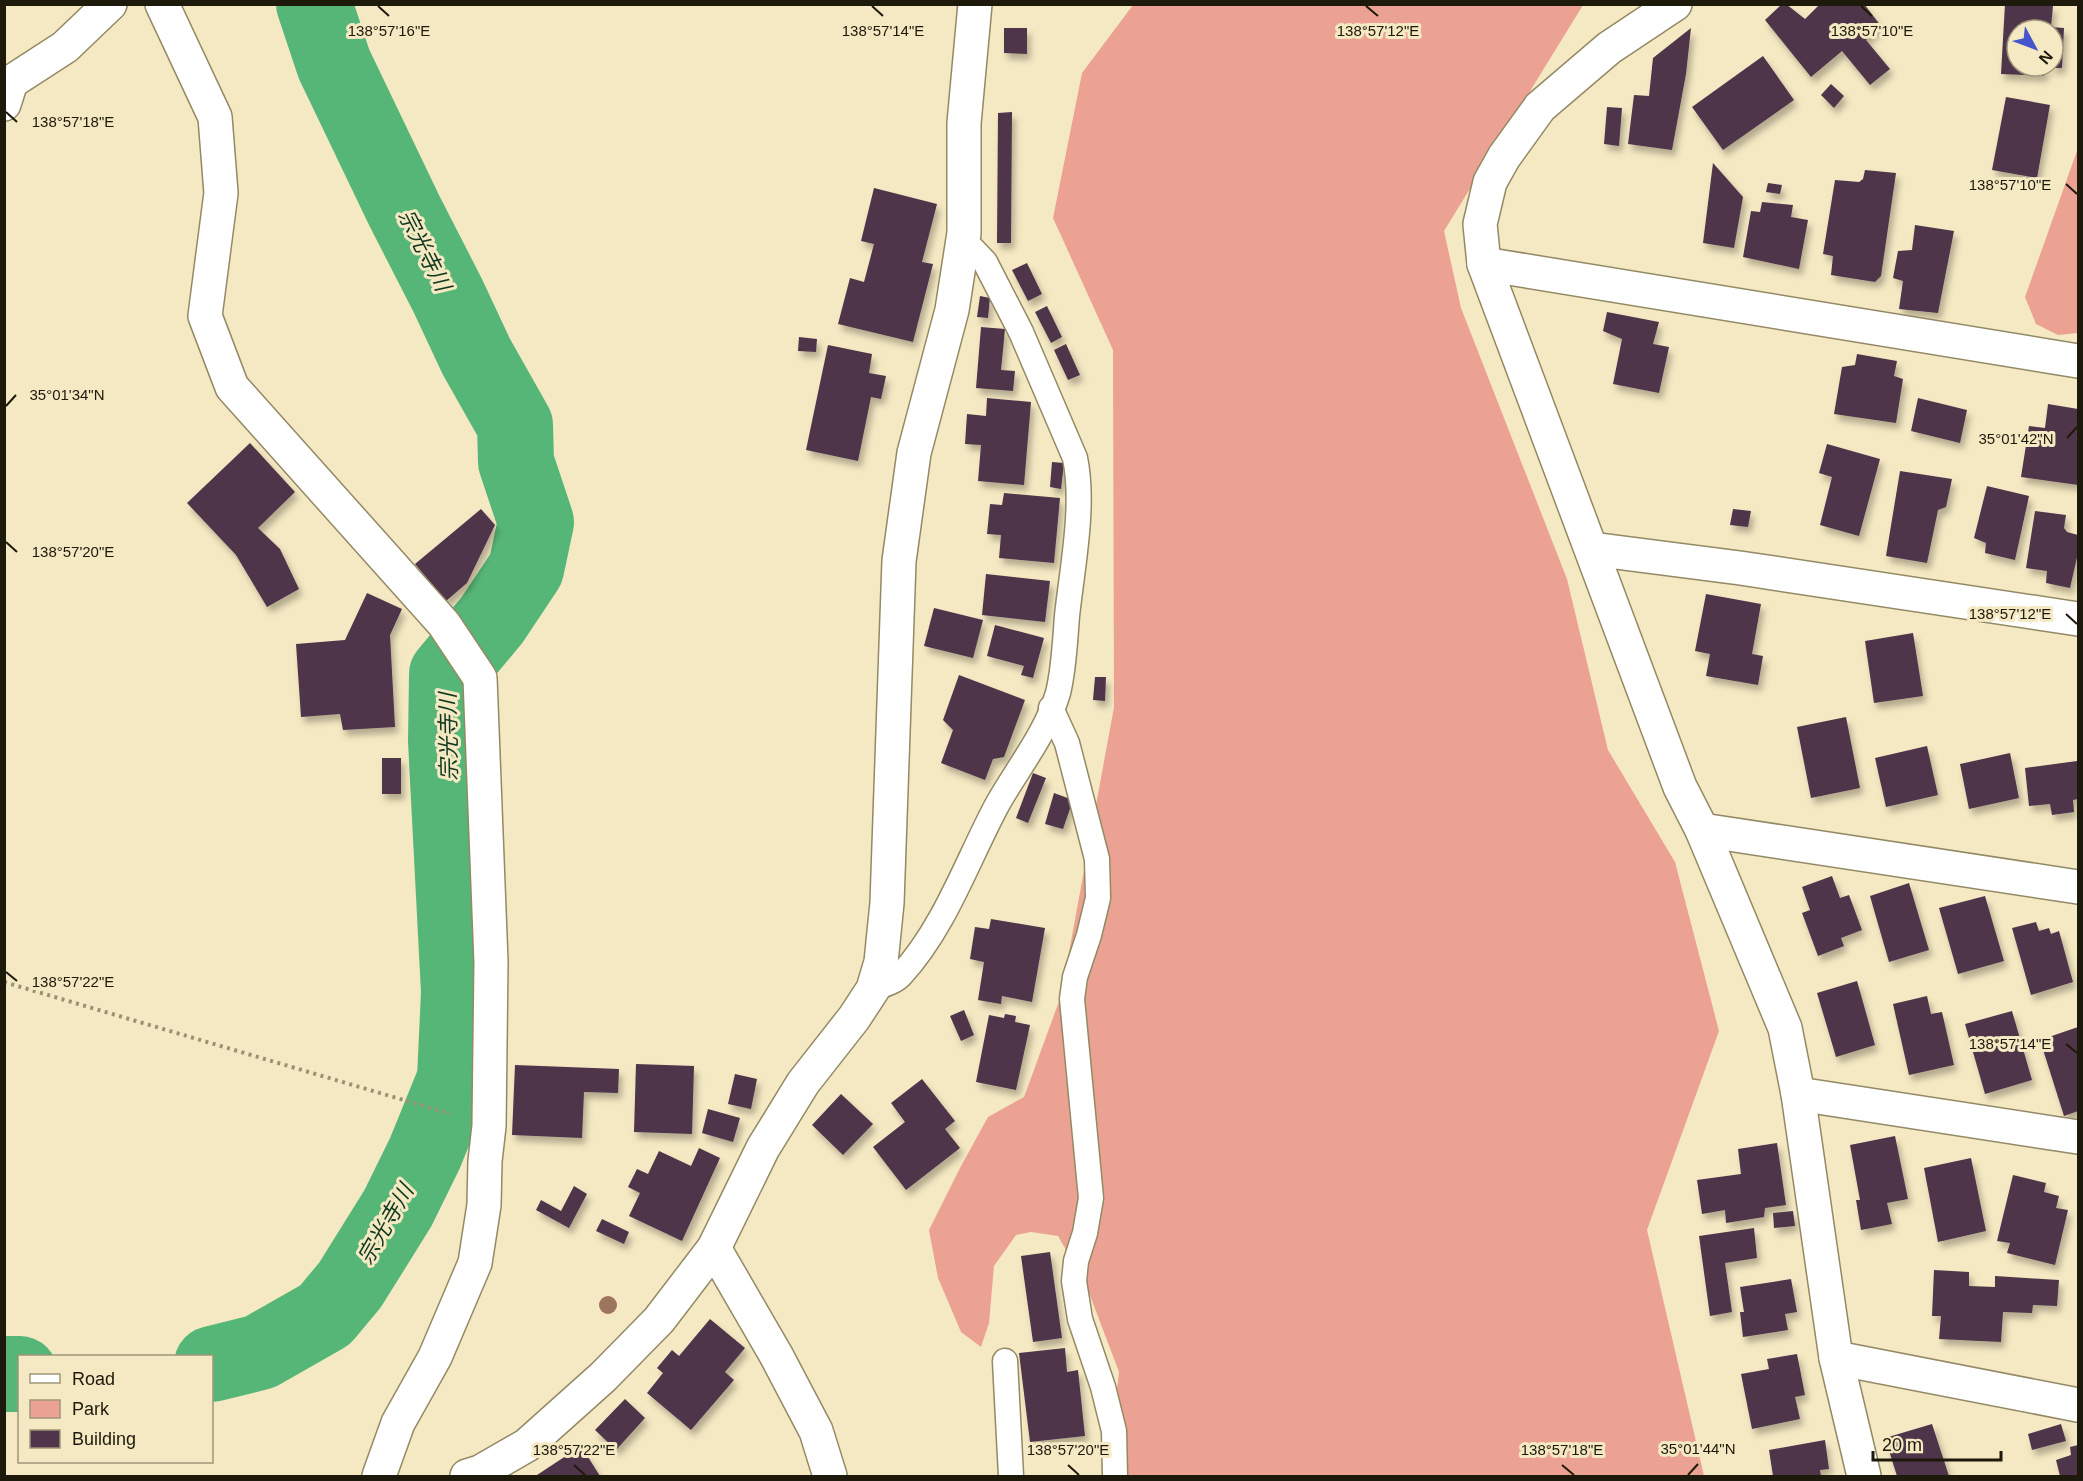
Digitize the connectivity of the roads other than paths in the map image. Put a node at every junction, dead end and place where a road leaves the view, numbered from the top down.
1 (110, 4) edge
2 (162, 4) edge
3 (975, 4) edge
4 (1675, 4) edge
5 (4, 104) edge
6 (963, 239) junction
7 (1484, 264) junction
8 (2079, 361) edge
9 (1592, 549) junction
10 (2079, 619) edge
11 (1051, 708) junction
12 (1702, 830) junction
13 (2079, 887) edge
14 (873, 989) junction
15 (1798, 1094) junction
16 (2079, 1137) edge
17 (714, 1248) junction
18 (1836, 1358) junction
19 (1005, 1361) dead end
20 (2079, 1405) edge
21 (379, 1476) edge
22 (467, 1476) edge
23 (830, 1476) edge
24 (1011, 1476) edge
25 (1115, 1476) edge
26 (1863, 1476) edge

1 - 5 street
2 - 21 street
3 - 6 street
4 - 7 street
6 - 11 lane
6 - 14 street
7 - 8 street
7 - 9 street
9 - 10 street
9 - 12 street
11 - 14 lane
11 - 25 lane
12 - 13 street
12 - 15 street
14 - 17 street
15 - 16 street
15 - 18 street
17 - 22 street
17 - 23 street
18 - 20 street
18 - 26 street
19 - 24 lane

